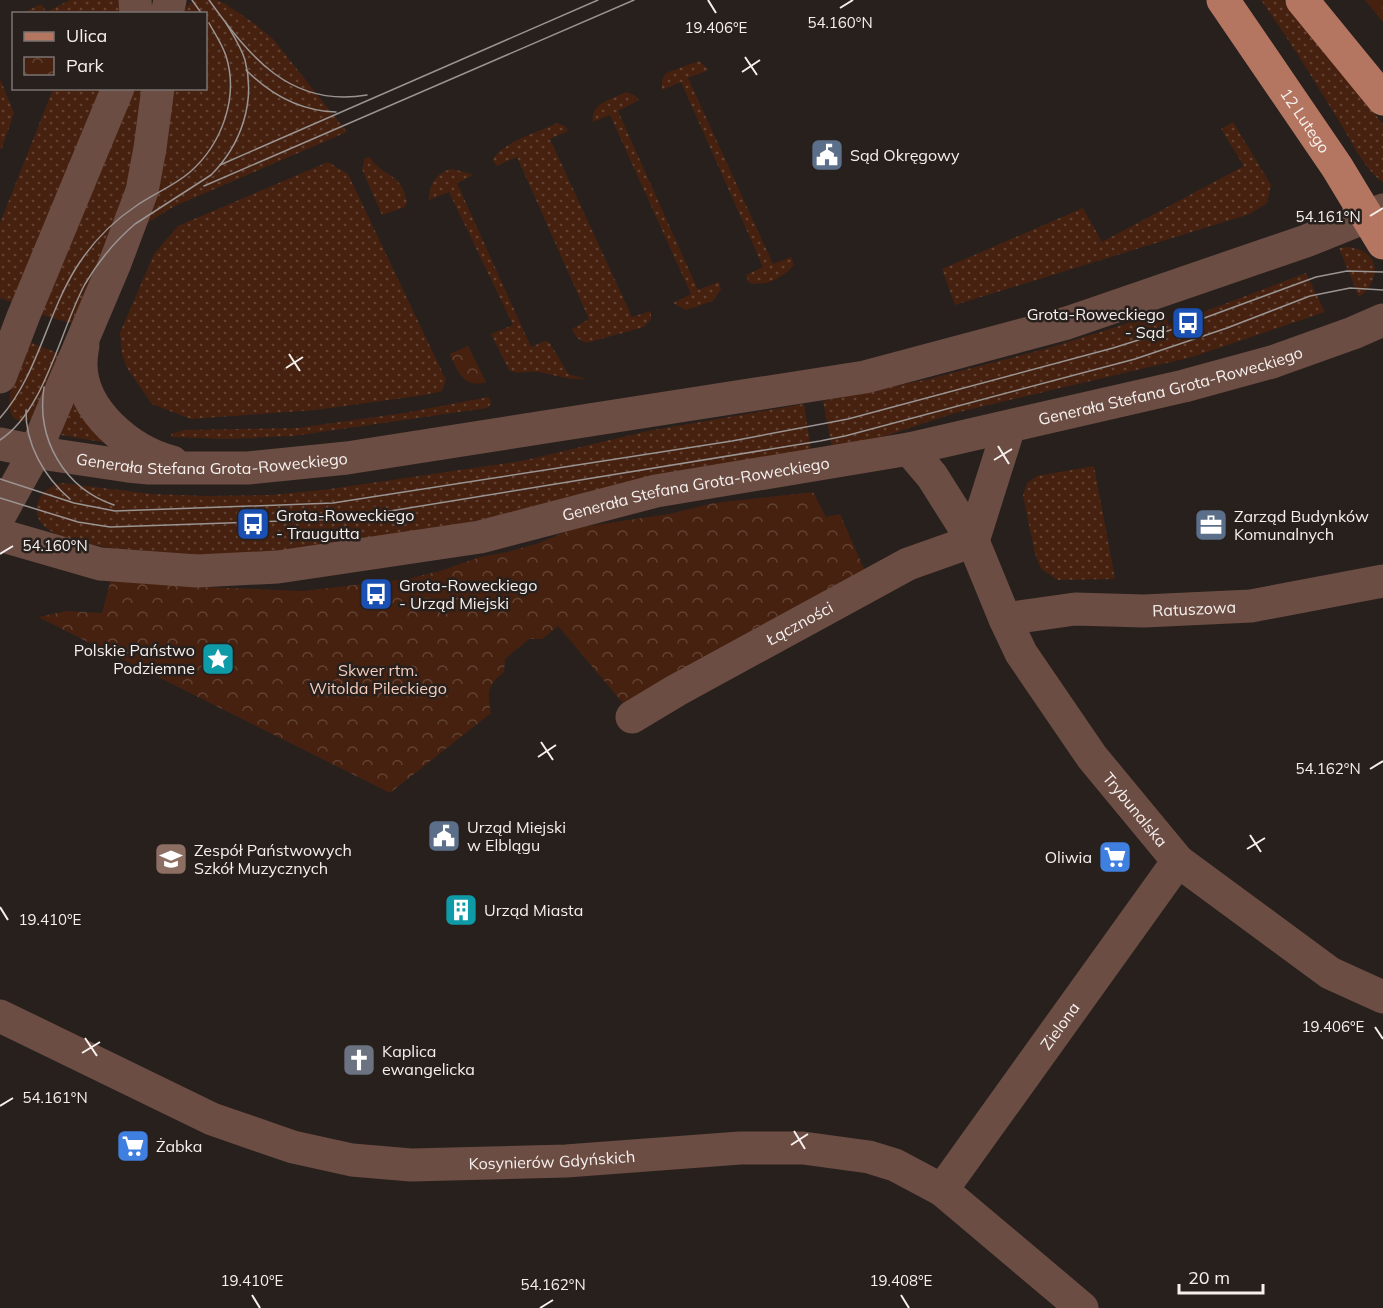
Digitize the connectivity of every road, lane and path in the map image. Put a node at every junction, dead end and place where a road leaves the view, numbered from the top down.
1 (1223, 0) edge
2 (1302, 0) edge
3 (117, 90) edge
4 (158, 90) edge
5 (1383, 99) edge
6 (1378, 224) edge
7 (1383, 320) edge
8 (83, 339) junction
9 (0, 376) edge
10 (1009, 427) junction
11 (0, 444) edge
12 (909, 448) junction
13 (35, 452) junction
14 (200, 469) junction
15 (0, 515) edge
16 (0, 535) edge
17 (973, 540) junction
18 (1383, 581) edge
19 (1005, 619) junction
20 (632, 717) dead end
21 (1178, 861) junction
22 (1383, 997) edge
23 (0, 1016) edge
24 (942, 1190) junction
25 (1082, 1308) edge

1 - 6 main road, 12 Lutego
2 - 5 main road
3 - 9 street
4 - 8 street
6 - 14 street, Generała Stefana Grota-Roweckiego
7 - 10 street, Generała Stefana Grota-Roweckiego
8 - 13 street
8 - 14 street
10 - 12 street, Generała Stefana Grota-Roweckiego
10 - 17 street
11 - 13 street, Generała Stefana Grota-Roweckiego
12 - 16 street, Generała Stefana Grota-Roweckiego
12 - 17 street, Trybunalska
13 - 14 street, Generała Stefana Grota-Roweckiego
13 - 15 street
17 - 19 street, Trybunalska
17 - 20 street, Łączności
18 - 19 street, Ratuszowa
19 - 21 street, Trybunalska
21 - 22 street, Trybunalska
21 - 24 street, Zielona
23 - 24 street, Kosynierów Gdyńskich
24 - 25 street, Kosynierów Gdyńskich

